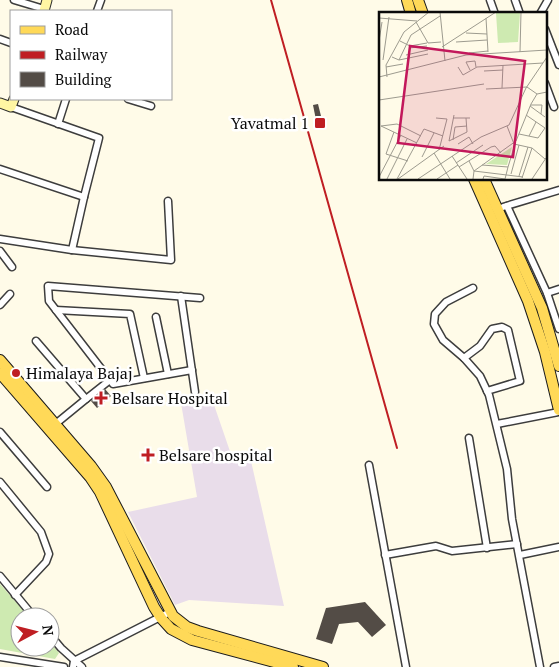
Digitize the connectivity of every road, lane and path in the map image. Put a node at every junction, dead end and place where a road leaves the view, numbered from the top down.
1 (14, 0) edge
2 (406, 0) edge
3 (418, 0) edge
4 (490, 0) edge
5 (515, 0) edge
6 (548, 0) edge
7 (45, 7) edge
8 (410, 12) edge
9 (422, 12) edge
10 (494, 12) edge
11 (519, 12) edge
12 (541, 12) edge
13 (546, 31) edge
14 (559, 65) edge
15 (546, 86) edge
16 (66, 100) edge
17 (131, 100) edge
18 (0, 103) edge
19 (12, 103) edge
20 (151, 106) dead end
21 (554, 107) dead end
22 (58, 124) junction
23 (0, 169) edge
24 (474, 180) edge
25 (485, 180) edge
26 (559, 190) edge
27 (84, 197) junction
28 (168, 201) dead end
29 (502, 207) junction
30 (0, 239) edge
31 (72, 250) junction
32 (0, 252) edge
33 (12, 267) dead end
34 (473, 288) dead end
35 (559, 289) edge
36 (547, 293) junction
37 (10, 294) dead end
38 (181, 296) junction
39 (200, 298) dead end
40 (0, 305) edge
41 (56, 310) junction
42 (156, 317) dead end
43 (559, 329) edge
44 (36, 341) dead end
45 (464, 358) junction
46 (0, 360) edge
47 (559, 366) edge
48 (192, 370) junction
49 (0, 373) edge
50 (168, 374) junction
51 (144, 378) junction
52 (110, 380) junction
53 (487, 391) junction
54 (195, 392) dead end
55 (86, 399) junction
56 (559, 411) edge
57 (497, 424) junction
58 (52, 427) junction
59 (0, 432) edge
60 (469, 438) dead end
61 (369, 466) dead end
62 (0, 482) edge
63 (47, 488) dead end
64 (517, 544) junction
65 (559, 547) edge
66 (487, 548) junction
67 (385, 555) junction
68 (520, 555) junction
69 (0, 576) edge
70 (15, 595) junction
71 (25, 607) edge
72 (170, 612) junction
73 (161, 618) junction
74 (60, 648) edge
75 (0, 656) edge
76 (73, 664) edge
77 (559, 666) edge
78 (64, 667) edge
79 (82, 667) edge
80 (293, 667) edge
81 (323, 667) edge
82 (406, 667) edge
83 (540, 667) edge
84 (554, 667) edge

1 - 7 street
2 - 8 main road
3 - 9 main road
4 - 10 street
5 - 11 street
6 - 12 street
13 - 14 street
15 - 21 street
16 - 22 street
17 - 20 street
18 - 19 street
19 - 22 street
22 - 27 street
23 - 27 street
24 - 56 main road
25 - 29 main road
26 - 29 street
27 - 31 street
28 - 31 street
29 - 36 street
29 - 47 main road
30 - 31 street
32 - 33 street
34 - 45 street
35 - 36 street
36 - 43 street
37 - 40 street
38 - 39 street
38 - 41 street
38 - 48 street
41 - 51 street
41 - 52 street
42 - 50 street
44 - 55 street
45 - 53 street
45 - 53 street
46 - 58 main road
48 - 50 street
48 - 54 street
49 - 58 main road
50 - 51 street
51 - 52 street
52 - 55 street
53 - 57 street
55 - 58 street
56 - 57 street
57 - 64 street
58 - 72 main road
58 - 73 main road
59 - 63 street
60 - 66 street
61 - 67 street
62 - 70 street
64 - 66 street
64 - 68 street
65 - 68 street
66 - 67 street
67 - 82 street
68 - 83 street
69 - 70 street
70 - 71 street
72 - 73 street
72 - 81 main road
73 - 76 street
73 - 80 main road
74 - 76 street
75 - 78 street
76 - 79 street
77 - 84 street

